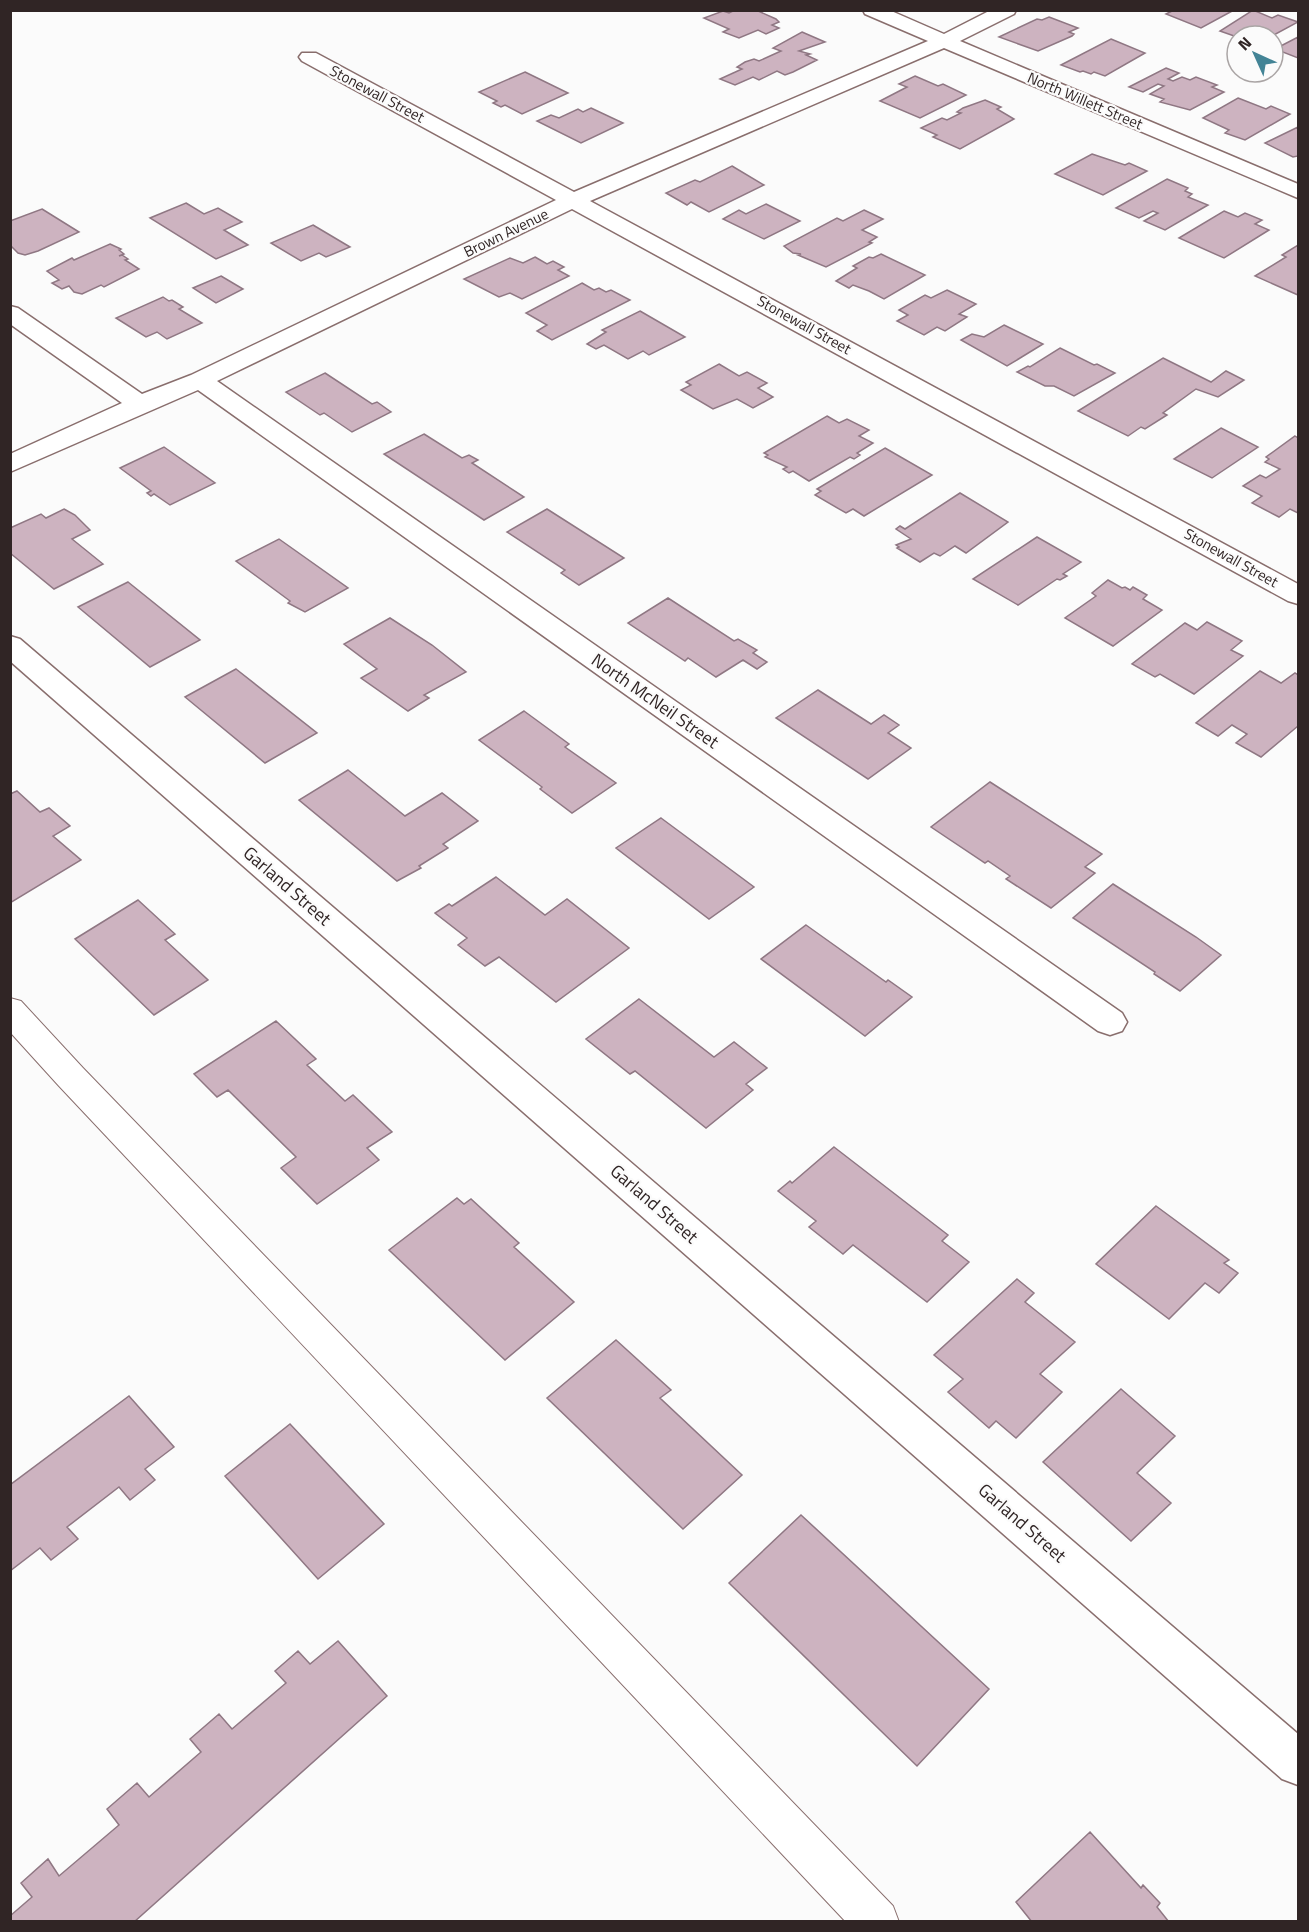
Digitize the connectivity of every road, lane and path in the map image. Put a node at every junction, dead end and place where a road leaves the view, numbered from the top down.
1 (872, 10) edge
2 (1007, 10) edge
3 (944, 41) junction
4 (309, 57) dead end
5 (1299, 192) edge
6 (574, 200) junction
7 (10, 313) edge
8 (200, 380) junction
9 (140, 404) junction
10 (10, 464) edge
11 (1299, 595) edge
12 (10, 645) edge
13 (10, 1010) edge
14 (1110, 1022) dead end
15 (1299, 1763) edge
16 (877, 1922) edge

1 - 3 street, North Willett Street
2 - 3 street, Brown Avenue
3 - 5 street, North Willett Street
3 - 6 street, Brown Avenue
4 - 6 street, Stonewall Street
6 - 8 street, Brown Avenue
6 - 11 street, Stonewall Street
7 - 9 street
8 - 9 street, Brown Avenue
8 - 14 street, North McNeil Street
9 - 10 street, Brown Avenue
12 - 15 street, Garland Street
13 - 16 lane

